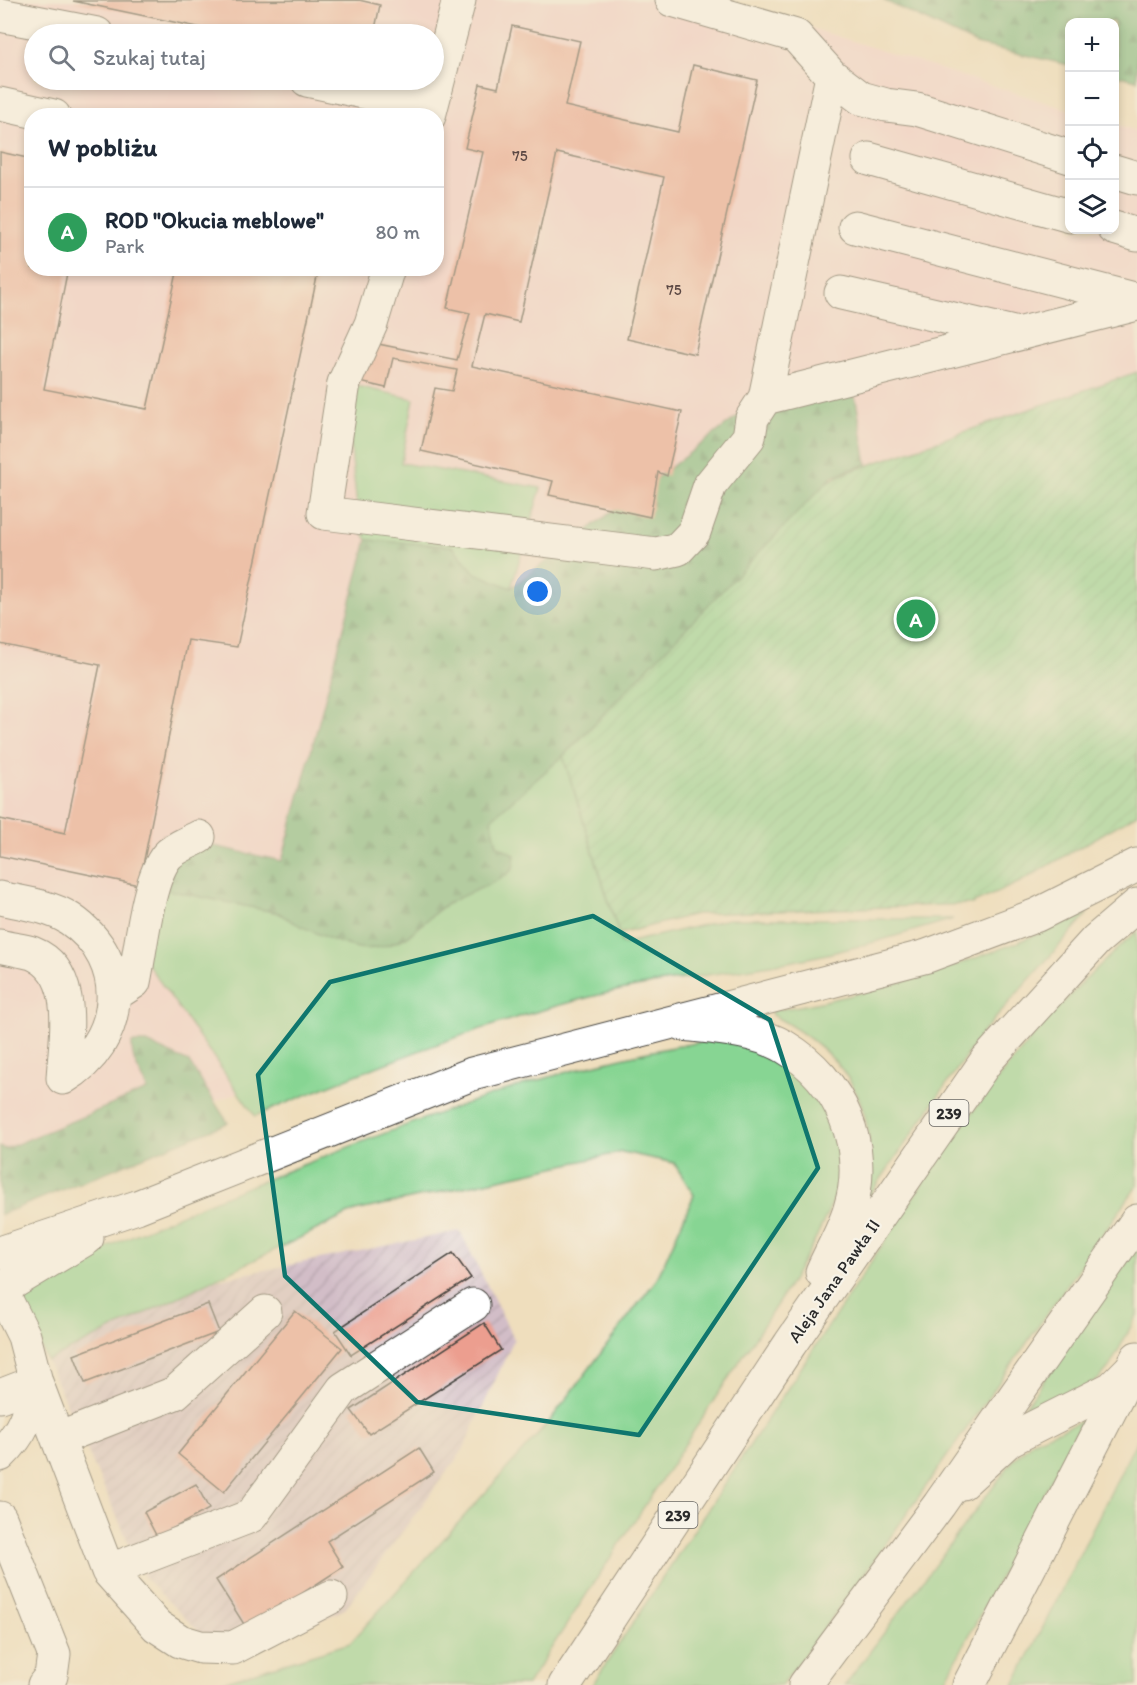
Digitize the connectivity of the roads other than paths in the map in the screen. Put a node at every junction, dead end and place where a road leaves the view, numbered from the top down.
1 (459, 0) edge
2 (672, 0) edge
3 (0, 15) edge
4 (46, 24) edge
5 (444, 57) edge
6 (832, 76) junction
7 (347, 90) edge
8 (435, 90) edge
9 (0, 104) edge
10 (418, 108) edge
11 (431, 108) edge
12 (24, 109) edge
13 (1065, 155) edge
14 (869, 159) dead end
15 (1119, 173) edge
16 (1137, 178) edge
17 (1065, 215) edge
18 (855, 227) dead end
19 (1119, 230) edge
20 (1137, 235) edge
21 (386, 276) edge
22 (841, 292) dead end
23 (1137, 302) edge
24 (1020, 334) junction
25 (765, 398) junction
26 (199, 837) dead end
27 (1137, 865) edge
28 (15, 902) edge
29 (1137, 905) edge
30 (0, 946) edge
31 (114, 995) junction
32 (666, 1022) junction
33 (137, 1207) junction
34 (1137, 1221) edge
35 (0, 1253) edge
36 (1, 1289) edge
37 (473, 1305) dead end
38 (265, 1312) dead end
39 (790, 1344) junction
40 (1134, 1363) edge
41 (36, 1382) junction
42 (0, 1396) edge
43 (58, 1439) junction
44 (0, 1455) edge
45 (939, 1505) junction
46 (0, 1518) edge
47 (108, 1570) junction
48 (331, 1597) dead end
49 (44, 1685) edge
50 (565, 1685) edge
51 (805, 1685) edge
52 (969, 1685) edge

1 - 5 main road
2 - 6 main road
3 - 4 main road
6 - 13 main road
6 - 25 main road
7 - 10 main road
8 - 11 main road
9 - 12 main road
14 - 17 main road
15 - 16 main road
18 - 23 main road
19 - 20 main road
21 - 25 main road
22 - 24 main road
23 - 24 main road
24 - 25 main road
26 - 31 main road
27 - 32 main road
28 - 31 main road
29 - 39 main road, Aleja Jana Pawła II / 239
30 - 31 main road
32 - 33 main road
32 - 39 main road
33 - 35 main road
33 - 36 main road
34 - 45 main road
36 - 41 main road
37 - 47 main road
38 - 43 main road
39 - 50 main road, Aleja Jana Pawła II / 239
40 - 45 main road
40 - 52 main road
41 - 42 main road
41 - 43 main road
41 - 44 main road
43 - 47 main road
45 - 51 main road
46 - 49 main road
47 - 48 main road

